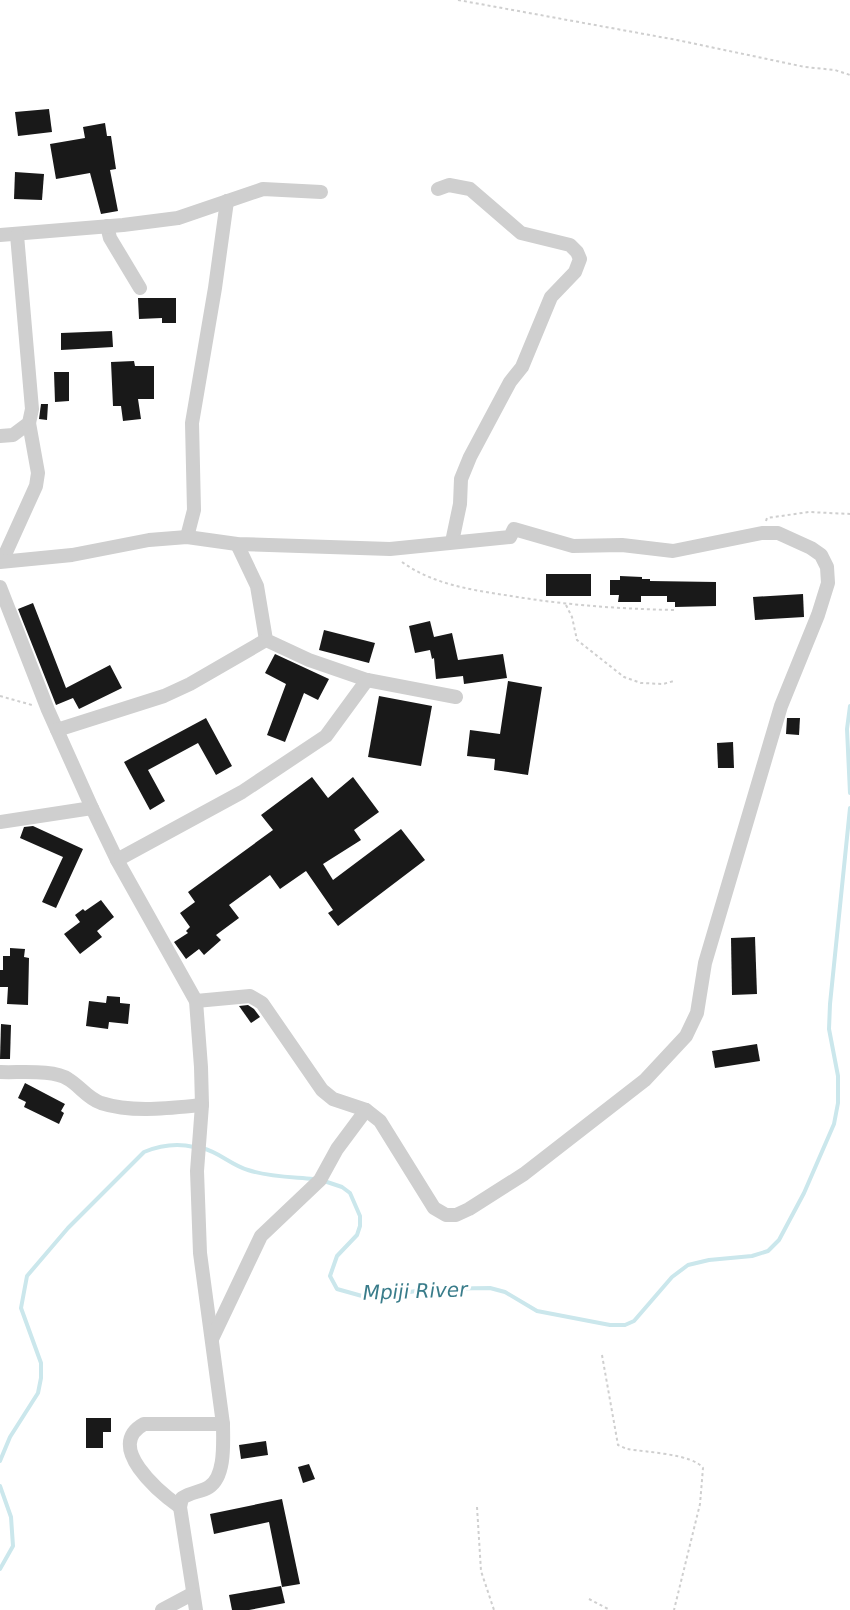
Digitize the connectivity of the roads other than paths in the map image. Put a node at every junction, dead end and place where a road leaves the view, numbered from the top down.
1 (438, 189) dead end
2 (321, 192) dead end
3 (227, 201) junction
4 (107, 226) junction
5 (17, 235) junction
6 (0, 236) edge
7 (140, 288) dead end
8 (29, 423) junction
9 (0, 436) edge
10 (187, 537) junction
11 (452, 542) junction
12 (237, 544) junction
13 (1, 562) edge
14 (0, 587) edge
15 (266, 640) junction
16 (367, 680) junction
17 (456, 697) dead end
18 (57, 730) junction
19 (92, 808) junction
20 (0, 822) edge
21 (117, 860) junction
22 (196, 1001) junction
23 (0, 1072) edge
24 (202, 1105) junction
25 (366, 1110) junction
26 (212, 1339) junction
27 (223, 1424) junction
28 (180, 1507) junction
29 (192, 1593) junction
30 (162, 1610) edge
31 (196, 1610) edge

1 - 11 street
2 - 3 street
3 - 4 street
3 - 10 street
4 - 5 street
4 - 7 street
5 - 6 street
5 - 8 street
8 - 9 street
8 - 13 street
10 - 12 street
10 - 13 street
11 - 12 street
11 - 25 street
12 - 15 street
14 - 18 street
15 - 16 street
15 - 18 street
16 - 17 street
16 - 21 street
18 - 19 street
19 - 20 street
19 - 21 street
21 - 22 street
22 - 24 street
22 - 25 street
23 - 24 street
24 - 26 street
25 - 26 street
26 - 27 street
27 - 28 street
27 - 28 street
28 - 29 street
29 - 30 street
29 - 31 street

